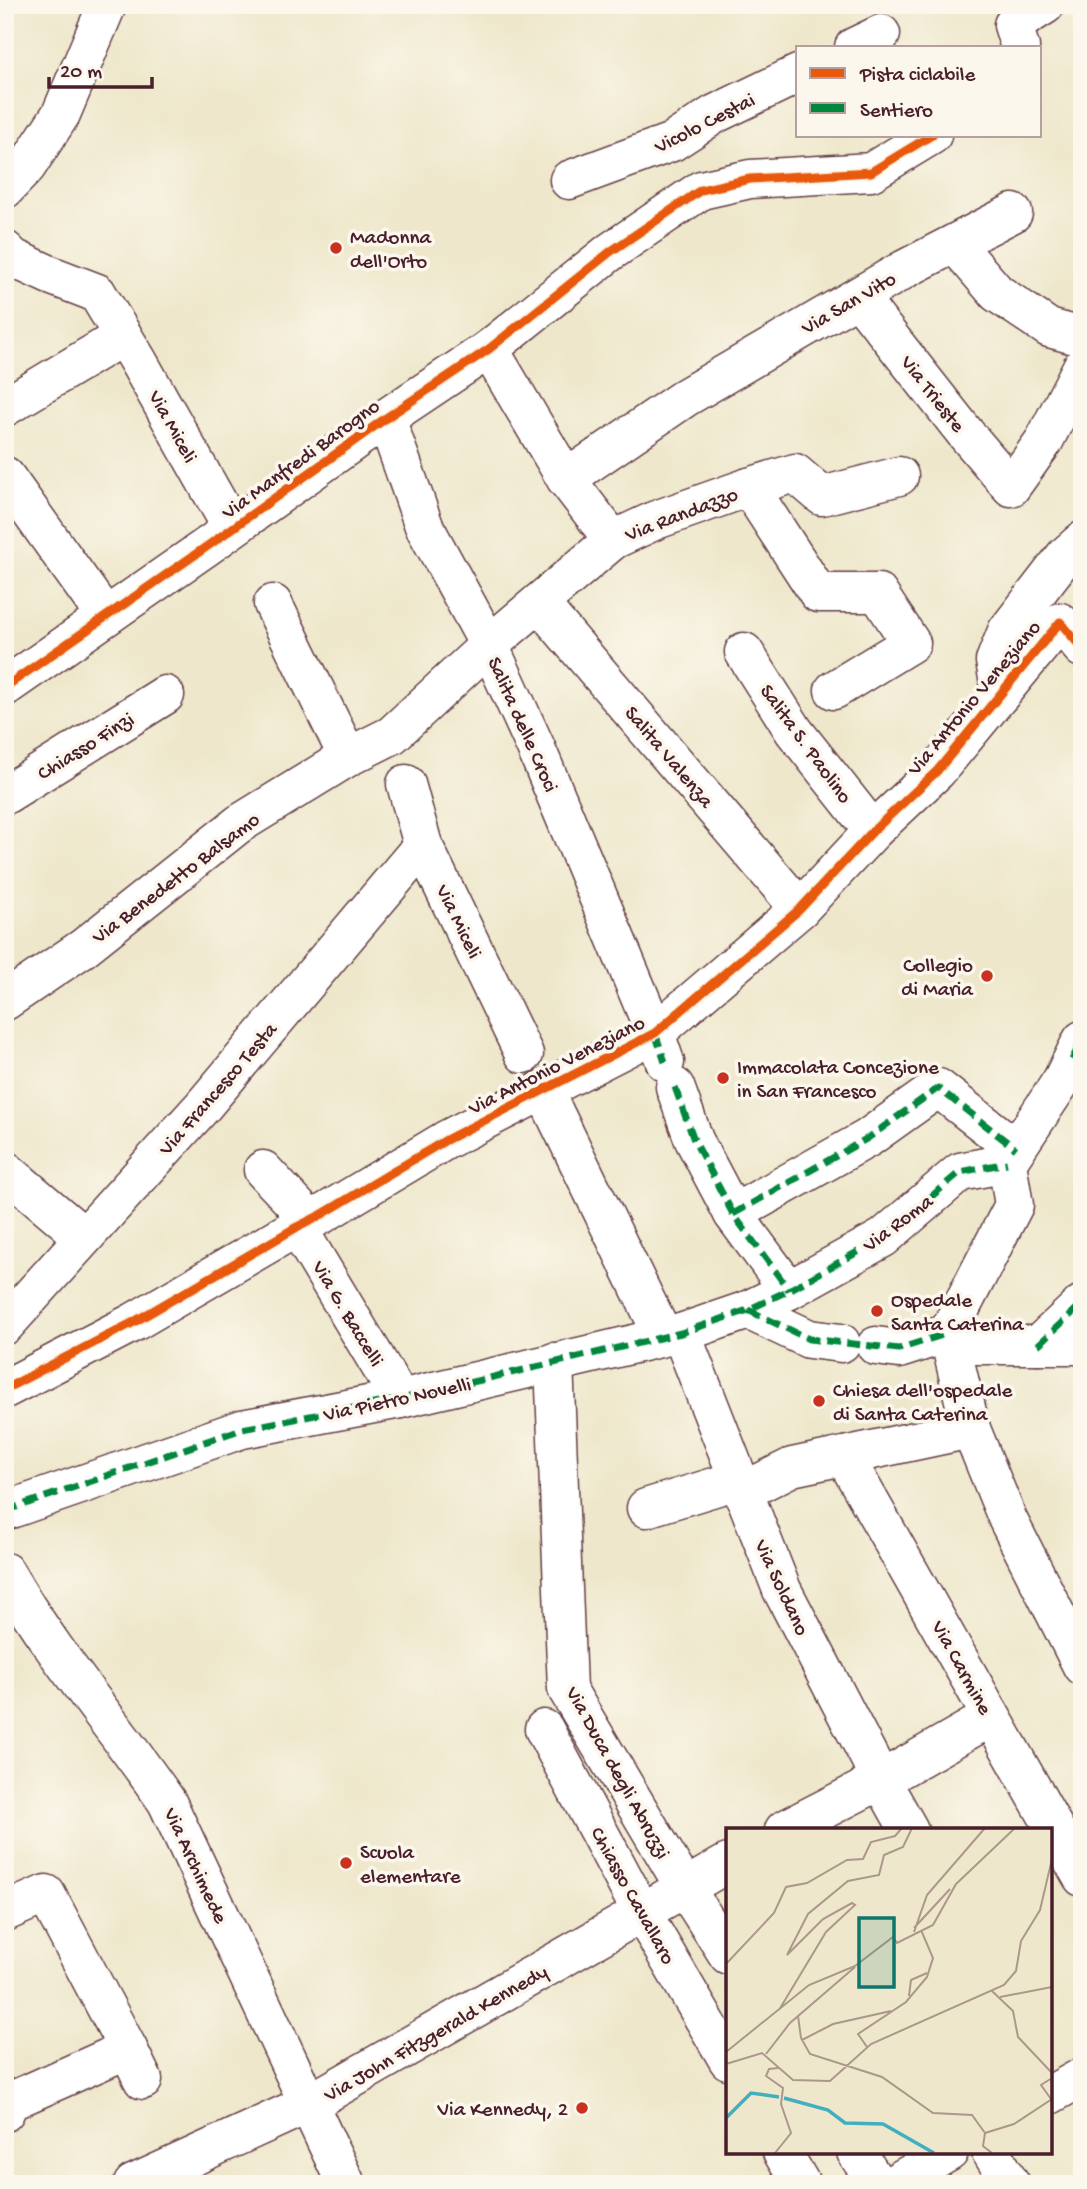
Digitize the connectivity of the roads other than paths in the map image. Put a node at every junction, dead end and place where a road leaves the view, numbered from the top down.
1 (107, 5) edge
2 (1045, 5) edge
3 (1020, 46) edge
4 (796, 75) edge
5 (930, 136) edge
6 (569, 180) dead end
7 (5, 189) edge
8 (1013, 213) dead end
9 (955, 244) junction
10 (5, 250) edge
11 (859, 298) junction
12 (1082, 337) edge
13 (130, 348) junction
14 (489, 349) junction
15 (1082, 368) edge
16 (5, 407) edge
17 (386, 418) junction
18 (5, 476) edge
19 (899, 477) dead end
20 (566, 479) junction
21 (749, 487) junction
22 (232, 528) junction
23 (613, 540) junction
24 (1082, 541) edge
25 (539, 603) junction
26 (272, 604) dead end
27 (105, 616) junction
28 (1071, 635) edge
29 (489, 645) junction
30 (744, 652) dead end
31 (5, 687) edge
32 (834, 690) dead end
33 (1001, 694) junction
34 (165, 695) dead end
35 (348, 757) junction
36 (406, 784) dead end
37 (5, 795) edge
38 (873, 831) junction
39 (423, 845) junction
40 (800, 909) junction
41 (5, 1001) edge
42 (1079, 1053) edge
43 (524, 1054) dead end
44 (665, 1061) junction
45 (544, 1091) junction
46 (1011, 1156) junction
47 (5, 1170) edge
48 (263, 1170) dead end
49 (733, 1214) junction
50 (304, 1224) junction
51 (84, 1237) junction
52 (789, 1290) junction
53 (1082, 1304) edge
54 (748, 1310) junction
55 (5, 1325) edge
56 (672, 1334) junction
57 (950, 1339) junction
58 (1038, 1345) junction
59 (1082, 1345) edge
60 (554, 1362) junction
61 (5, 1389) edge
62 (400, 1399) junction
63 (971, 1429) junction
64 (845, 1456) junction
65 (740, 1486) junction
66 (646, 1508) dead end
67 (5, 1511) edge
68 (5, 1572) edge
69 (1082, 1666) edge
70 (991, 1717) junction
71 (544, 1729) dead end
72 (881, 1780) junction
73 (788, 1828) edge
74 (908, 1828) edge
75 (726, 1864) edge
76 (1082, 1877) edge
77 (685, 1888) junction
78 (5, 1912) edge
79 (642, 1913) junction
80 (726, 1952) edge
81 (726, 2057) edge
82 (310, 2103) junction
83 (7, 2107) edge
84 (783, 2154) edge
85 (857, 2154) edge
86 (946, 2154) edge
87 (992, 2154) edge
88 (133, 2184) edge
89 (346, 2184) edge
90 (801, 2184) edge
91 (877, 2184) edge
92 (893, 2184) edge
93 (1011, 2184) edge

1 - 7 street
2 - 3 street
4 - 6 street, Vicolo Cestai
5 - 14 street, Via Manfredi Barogno
8 - 9 street, Via San Vito
9 - 11 street, Via San Vito
9 - 12 street
10 - 13 street, Via Miceli
11 - 15 street, Via Trieste
11 - 20 street, Via San Vito
13 - 16 street
13 - 22 street, Via Miceli
14 - 17 street, Via Manfredi Barogno
14 - 20 street
17 - 22 street, Via Manfredi Barogno
17 - 29 street, Salita delle Croci
18 - 27 street
19 - 21 street
20 - 23 street
21 - 23 street, Via Randazzo
21 - 32 street, Via Randazzo
22 - 27 street, Via Manfredi Barogno
23 - 25 street, Via Randazzo
24 - 33 street
25 - 29 street, Via Randazzo
25 - 40 street, Salita Valenza
26 - 35 street
27 - 31 street, Via Manfredi Barogno
28 - 33 street, Via Antonio Veneziano
29 - 35 street, Via Benedetto Balsamo
29 - 44 street, Salita delle Croci
30 - 38 street, Salita S. Paolino
33 - 38 street, Via Antonio Veneziano
34 - 37 street, Chiasso Finzi
35 - 41 street, Via Benedetto Balsamo
36 - 39 street, Via Miceli
38 - 40 street, Via Antonio Veneziano
39 - 43 street, Via Miceli
39 - 51 street, Via Francesco Testa
40 - 44 street, Via Antonio Veneziano
42 - 46 street
44 - 45 street, Via Antonio Veneziano
44 - 49 street, Salita delle Croci
45 - 50 street, Via Antonio Veneziano
45 - 56 street
46 - 49 street
46 - 52 street, Via Roma
46 - 57 street
47 - 51 street
48 - 50 street, Via G. Baccelli
49 - 52 street, Salita delle Croci
50 - 61 street, Via Antonio Veneziano
50 - 62 street, Via G. Baccelli
51 - 55 street, Via Francesco Testa
52 - 54 street, Via Pietro Novelli
53 - 58 street
54 - 56 street, Via Pietro Novelli
54 - 57 street
56 - 60 street, Via Pietro Novelli
56 - 65 street, Via Soldano
57 - 58 street
57 - 63 street
58 - 59 street
60 - 62 street, Via Pietro Novelli
60 - 77 street, Via Duca degli Abruzzi
62 - 67 street, Via Pietro Novelli
63 - 64 street
63 - 69 street
64 - 65 street
64 - 70 street, Via Carmine
65 - 66 street
65 - 72 street, Via Soldano
68 - 82 street, Via Archimede
70 - 72 street
70 - 76 street, Via Carmine
71 - 79 street, Chiasso Cavallaro
72 - 73 street
72 - 74 street, Via Soldano
75 - 77 street, Via John Fitzgerald Kennedy
77 - 79 street, Via John Fitzgerald Kennedy
77 - 80 street, Via Duca degli Abruzzi
78 - 83 street
79 - 81 street, Chiasso Cavallaro
79 - 82 street, Via John Fitzgerald Kennedy
82 - 88 street, Via John Fitzgerald Kennedy
82 - 89 street, Via Archimede
84 - 90 street
85 - 91 street
86 - 92 street
87 - 93 street

